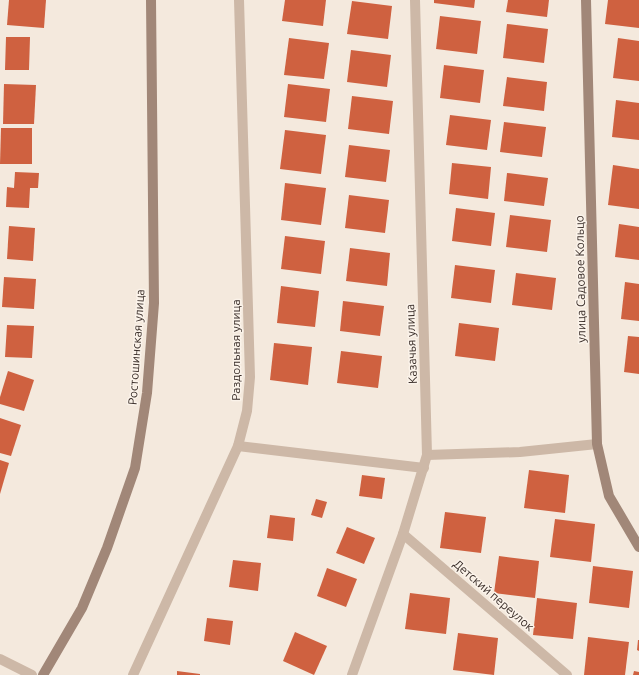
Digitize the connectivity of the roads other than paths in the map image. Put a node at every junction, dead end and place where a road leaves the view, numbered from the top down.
1 (151, 0) edge
2 (239, 0) edge
3 (415, 0) edge
4 (586, 0) edge
5 (597, 444) junction
6 (238, 446) junction
7 (427, 455) junction
8 (424, 468) junction
9 (403, 534) junction
10 (639, 547) edge
11 (0, 659) edge
12 (32, 675) edge
13 (43, 675) edge
14 (133, 675) edge
15 (352, 675) edge
16 (567, 675) edge

1 - 13 main road, Ростошинская улица
2 - 6 street, Раздольная улица
3 - 7 street, Казачья улица
4 - 5 main road, улица Садовое Кольцо
5 - 7 street
5 - 10 main road, улица Садовое Кольцо
6 - 8 street
6 - 14 street, Раздольная улица
7 - 8 street, Казачья улица
8 - 9 street, Казачья улица
9 - 15 street, Казачья улица
9 - 16 street, Детский переулок
11 - 12 street

